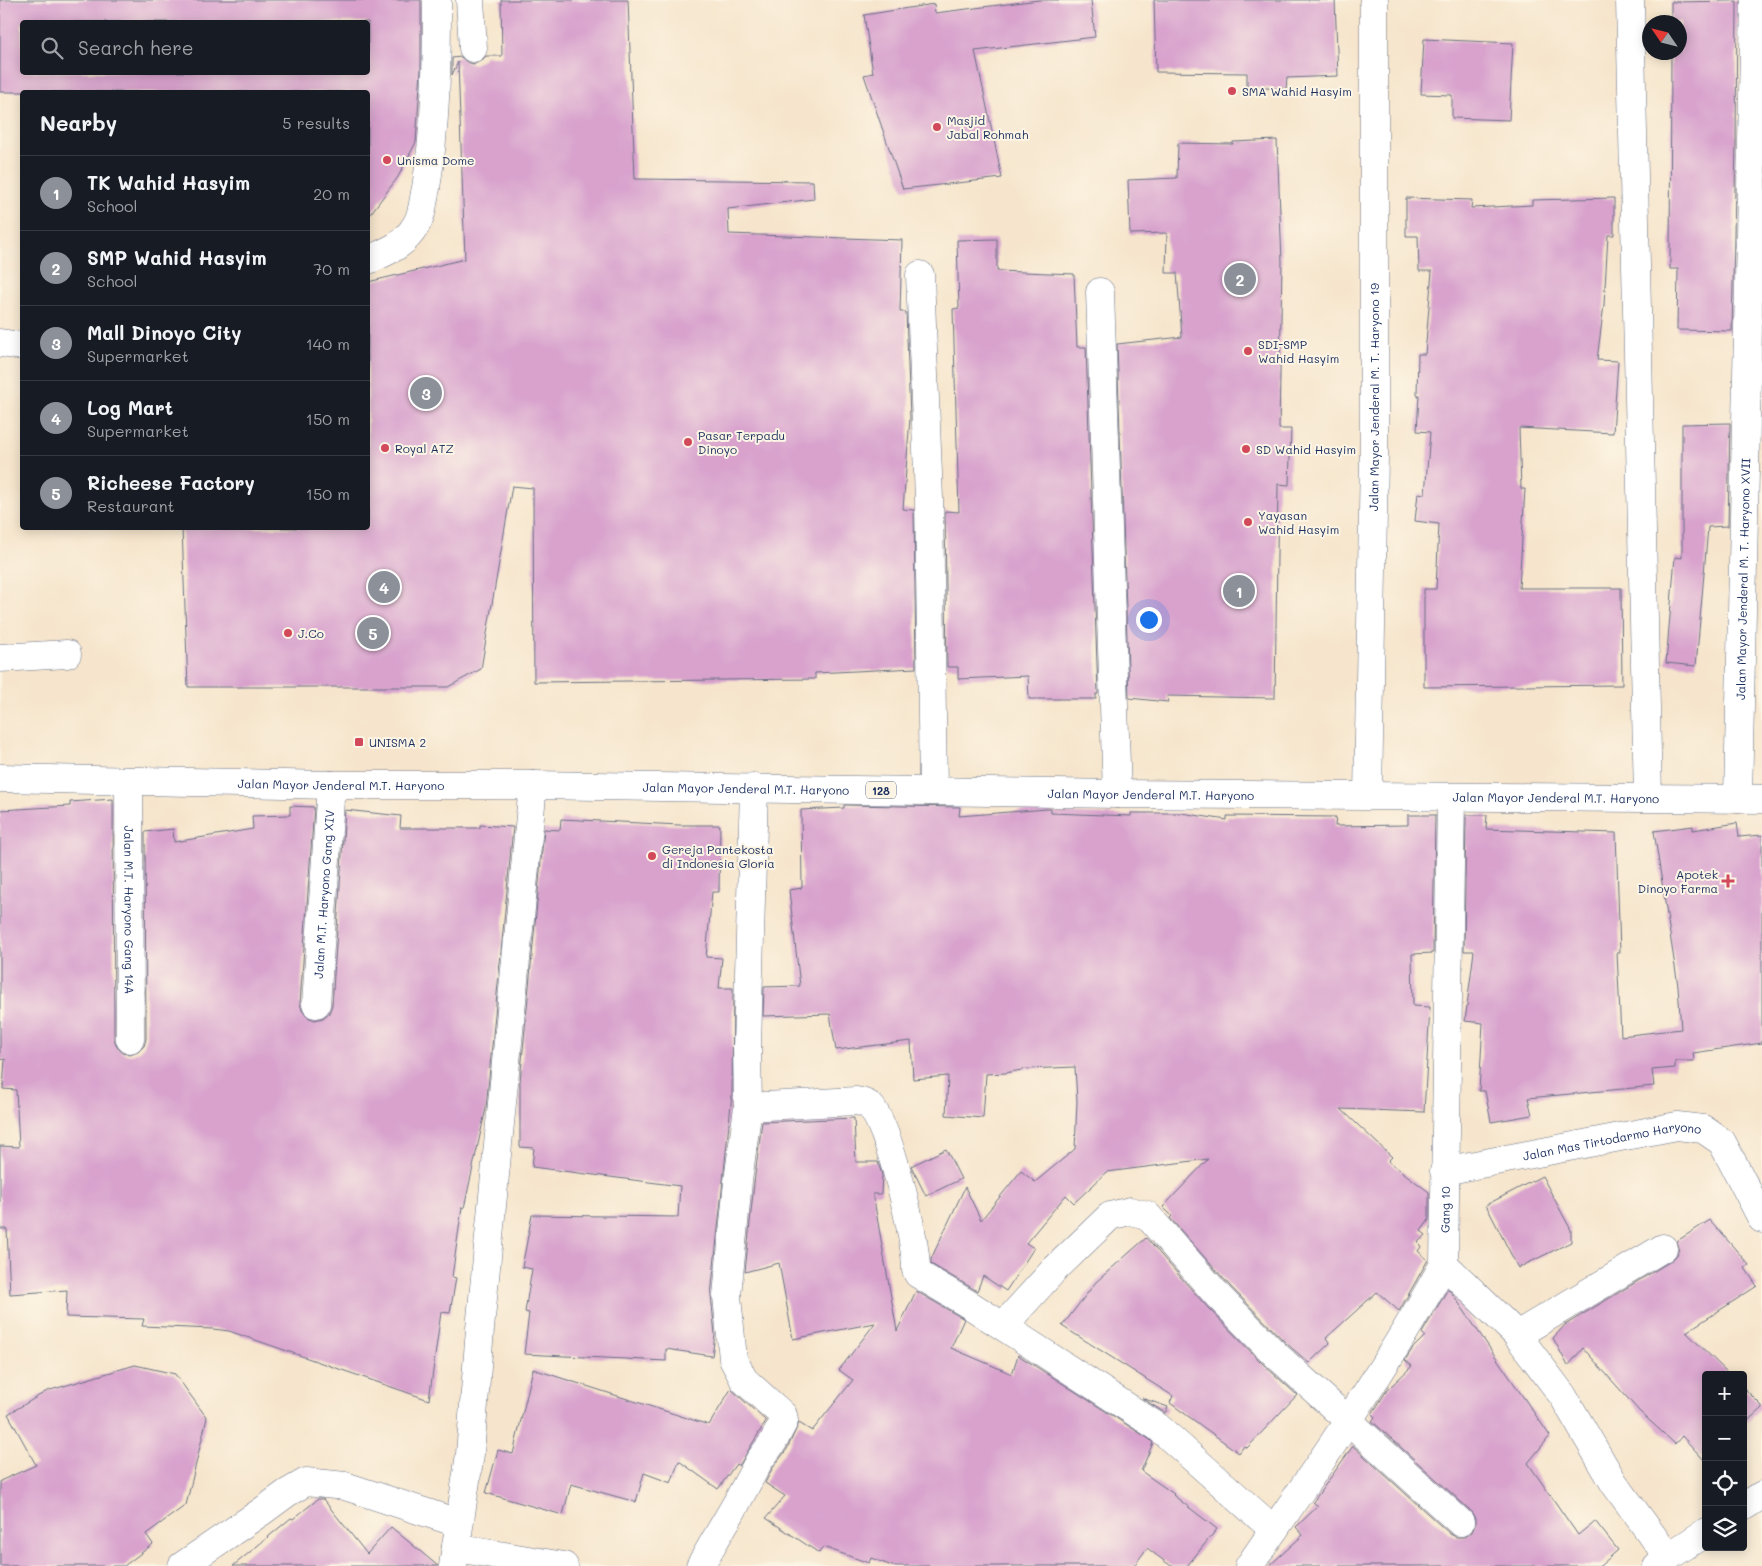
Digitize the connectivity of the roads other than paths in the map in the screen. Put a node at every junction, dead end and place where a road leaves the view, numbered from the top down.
1 (436, 0) edge
2 (470, 0) edge
3 (1374, 0) edge
4 (1630, 0) edge
5 (1755, 0) edge
6 (473, 48) dead end
7 (370, 259) edge
8 (920, 275) dead end
9 (1100, 292) dead end
10 (0, 343) edge
11 (20, 346) edge
12 (68, 654) dead end
13 (0, 658) edge
14 (0, 778) edge
15 (129, 781) junction
16 (330, 785) junction
17 (533, 785) junction
18 (754, 788) junction
19 (933, 790) junction
20 (1117, 794) junction
21 (1368, 795) junction
22 (1648, 797) junction
23 (1451, 798) junction
24 (1750, 799) edge
25 (316, 1004) dead end
26 (130, 1039) dead end
27 (748, 1107) junction
28 (1444, 1171) junction
29 (1762, 1219) edge
30 (1663, 1248) dead end
31 (1444, 1264) junction
32 (1003, 1326) junction
33 (1517, 1335) junction
34 (1347, 1420) junction
35 (1762, 1494) edge
36 (1744, 1506) edge
37 (1460, 1522) dead end
38 (1274, 1530) junction
39 (1702, 1535) edge
40 (456, 1546) edge
41 (1663, 1561) edge
42 (182, 1566) edge
43 (564, 1566) edge
44 (700, 1566) edge
45 (1249, 1566) edge

1 - 7 street
2 - 6 street
3 - 21 street, Jalan Mayor Jenderal M. T. Haryono 19
4 - 22 street
5 - 24 street, Jalan Mayor Jenderal M. T. Haryono XVII
8 - 19 street
9 - 20 street
10 - 11 street
12 - 13 street
14 - 15 street, Jalan Mayor Jenderal M.T. Haryono / 128
15 - 16 street, Jalan Mayor Jenderal M.T. Haryono / 128
15 - 26 street, Jalan M.T. Haryono Gang 14A
16 - 17 street, Jalan Mayor Jenderal M.T. Haryono / 128
16 - 25 street, Jalan M.T. Haryono Gang XIV
17 - 18 street, Jalan Mayor Jenderal M.T. Haryono / 128
17 - 40 street
18 - 19 street, Jalan Mayor Jenderal M.T. Haryono / 128
18 - 27 street
19 - 20 street, Jalan Mayor Jenderal M.T. Haryono / 128
20 - 21 street, Jalan Mayor Jenderal M.T. Haryono / 128
21 - 23 street, Jalan Mayor Jenderal M.T. Haryono / 128
22 - 23 street, Jalan Mayor Jenderal M.T. Haryono / 128
22 - 24 street, Jalan Mayor Jenderal M.T. Haryono / 128
23 - 28 street, Gang 10
27 - 32 street
27 - 44 street
28 - 29 street, Jalan Mas Tirtodarmo Haryono
28 - 31 street, Gang 10
30 - 33 street
31 - 33 street
31 - 34 street, Gang 10
32 - 34 street
32 - 38 street
33 - 41 street
34 - 37 street
34 - 38 street, Gang 10
35 - 36 street
38 - 45 street, Gang 10
39 - 41 street
40 - 42 street
40 - 43 street

